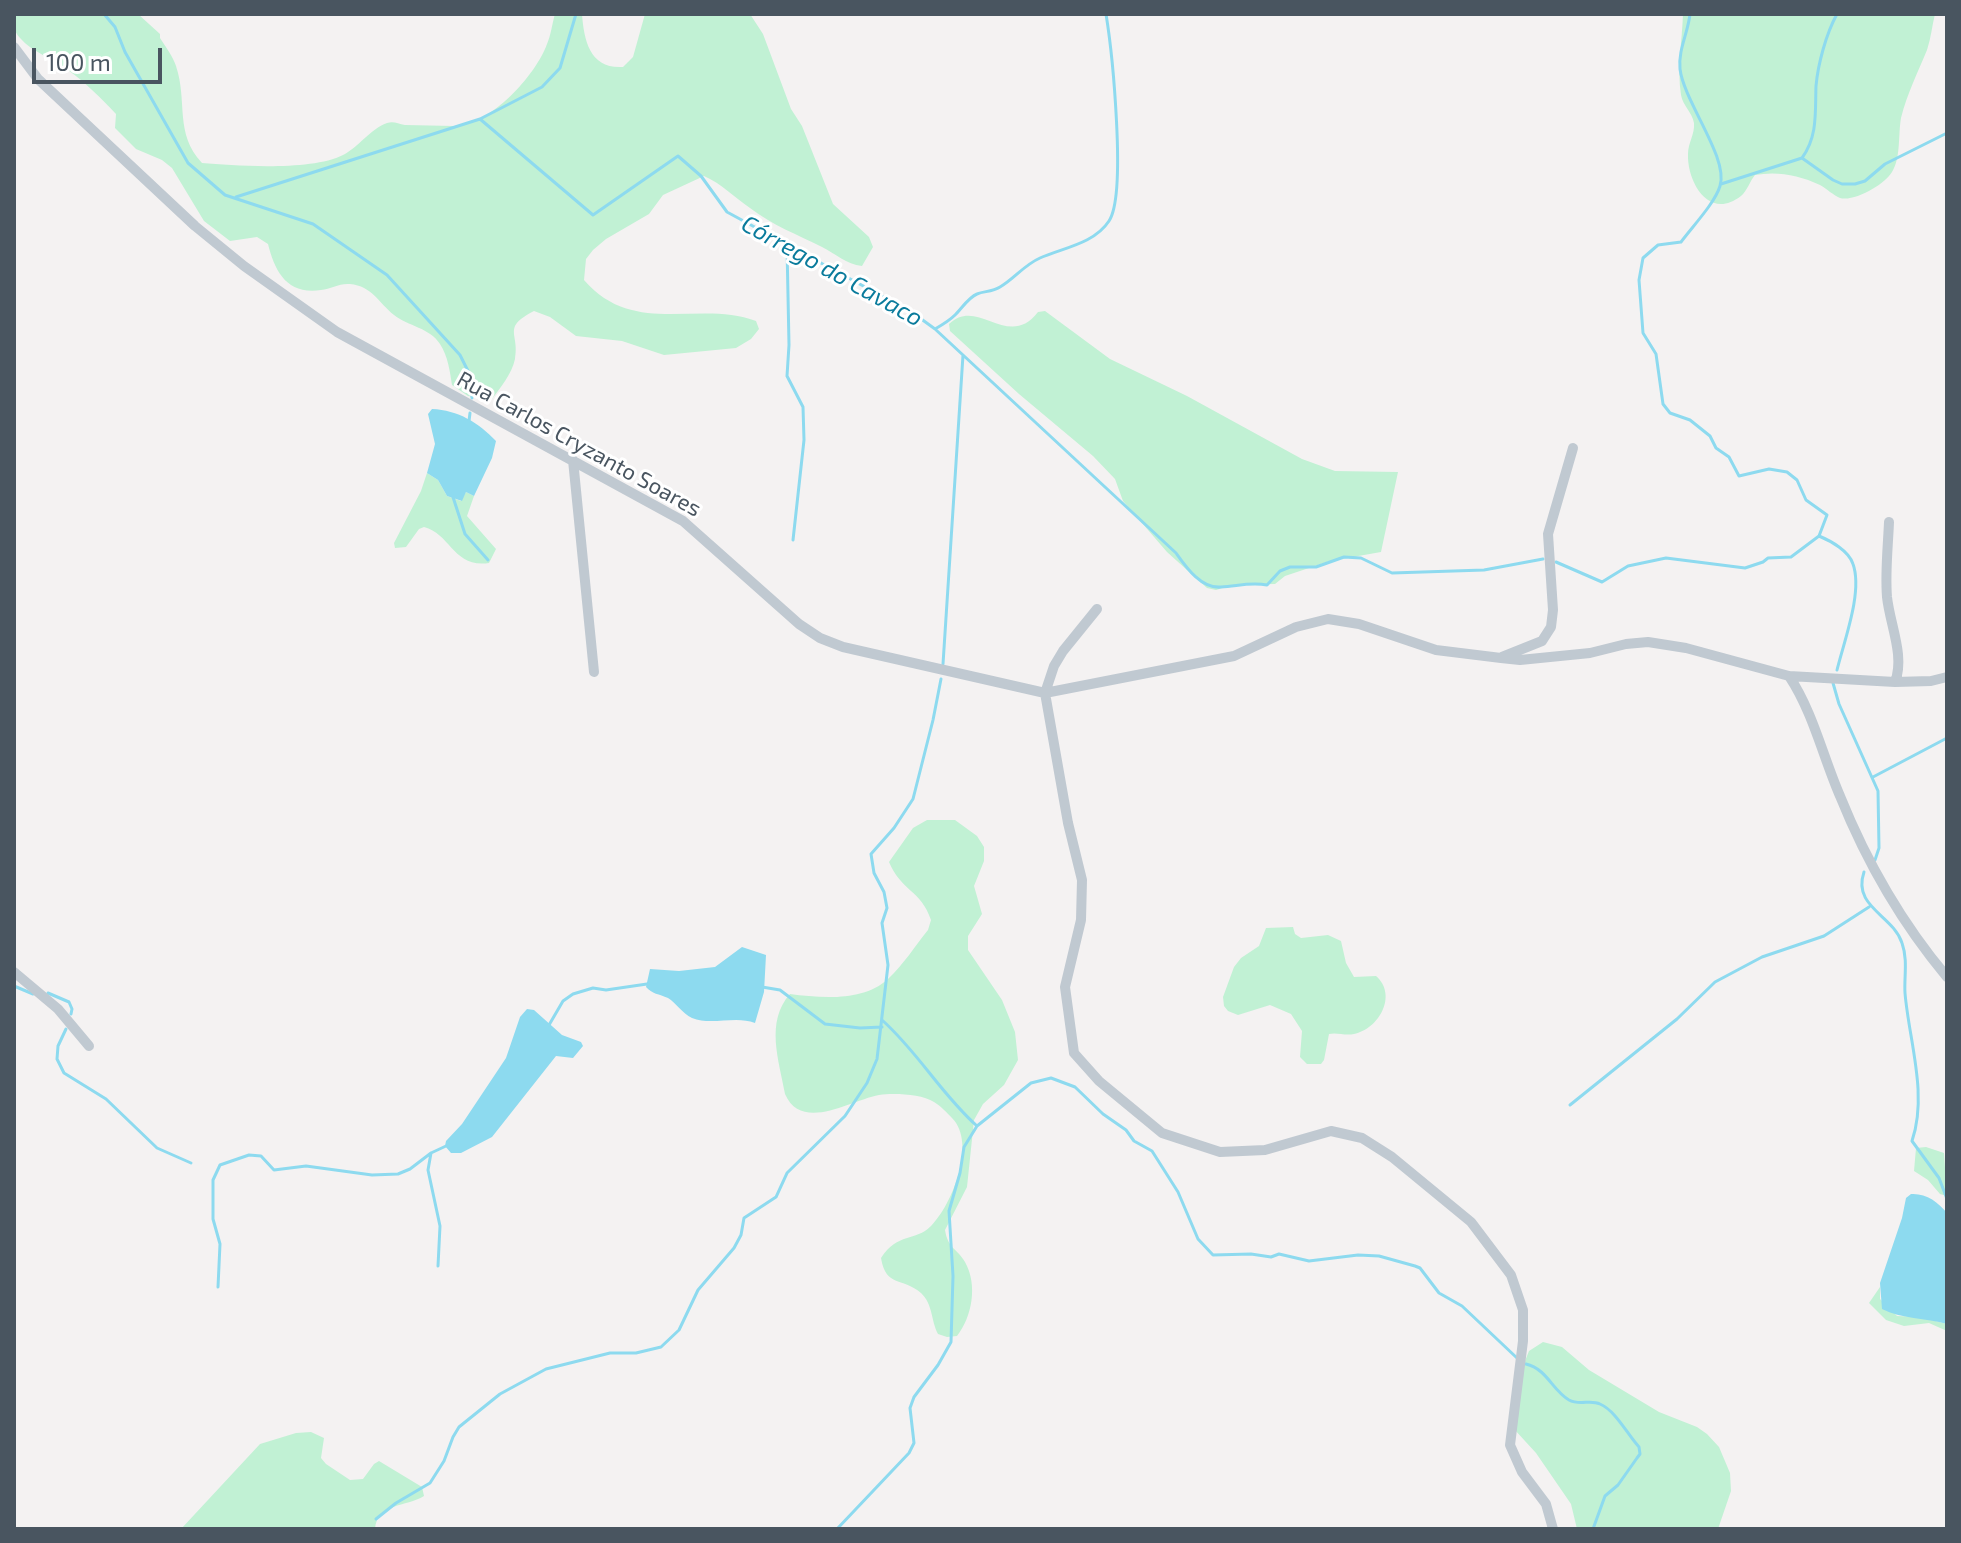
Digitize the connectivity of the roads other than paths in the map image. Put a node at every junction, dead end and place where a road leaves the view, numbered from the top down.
1 (14, 47) edge
2 (1573, 448) dead end
3 (573, 460) junction
4 (1889, 522) dead end
5 (1097, 609) dead end
6 (1501, 658) junction
7 (594, 672) dead end
8 (1789, 676) junction
9 (1947, 677) edge
10 (1895, 682) junction
11 (1045, 693) junction
12 (14, 972) edge
13 (1947, 977) edge
14 (89, 1046) dead end
15 (1553, 1529) edge

1 - 3 street, Rua Carlos Cryzanto Soares
2 - 6 street
3 - 7 street
3 - 11 street, Rua Carlos Cryzanto Soares
4 - 10 street
5 - 11 street
6 - 8 street, Rua Carlos Cryzanto Soares
6 - 11 street, Rua Carlos Cryzanto Soares
8 - 10 street, Rua Carlos Cryzanto Soares
8 - 13 street
9 - 10 street, Rua Carlos Cryzanto Soares
11 - 15 street
12 - 14 street

